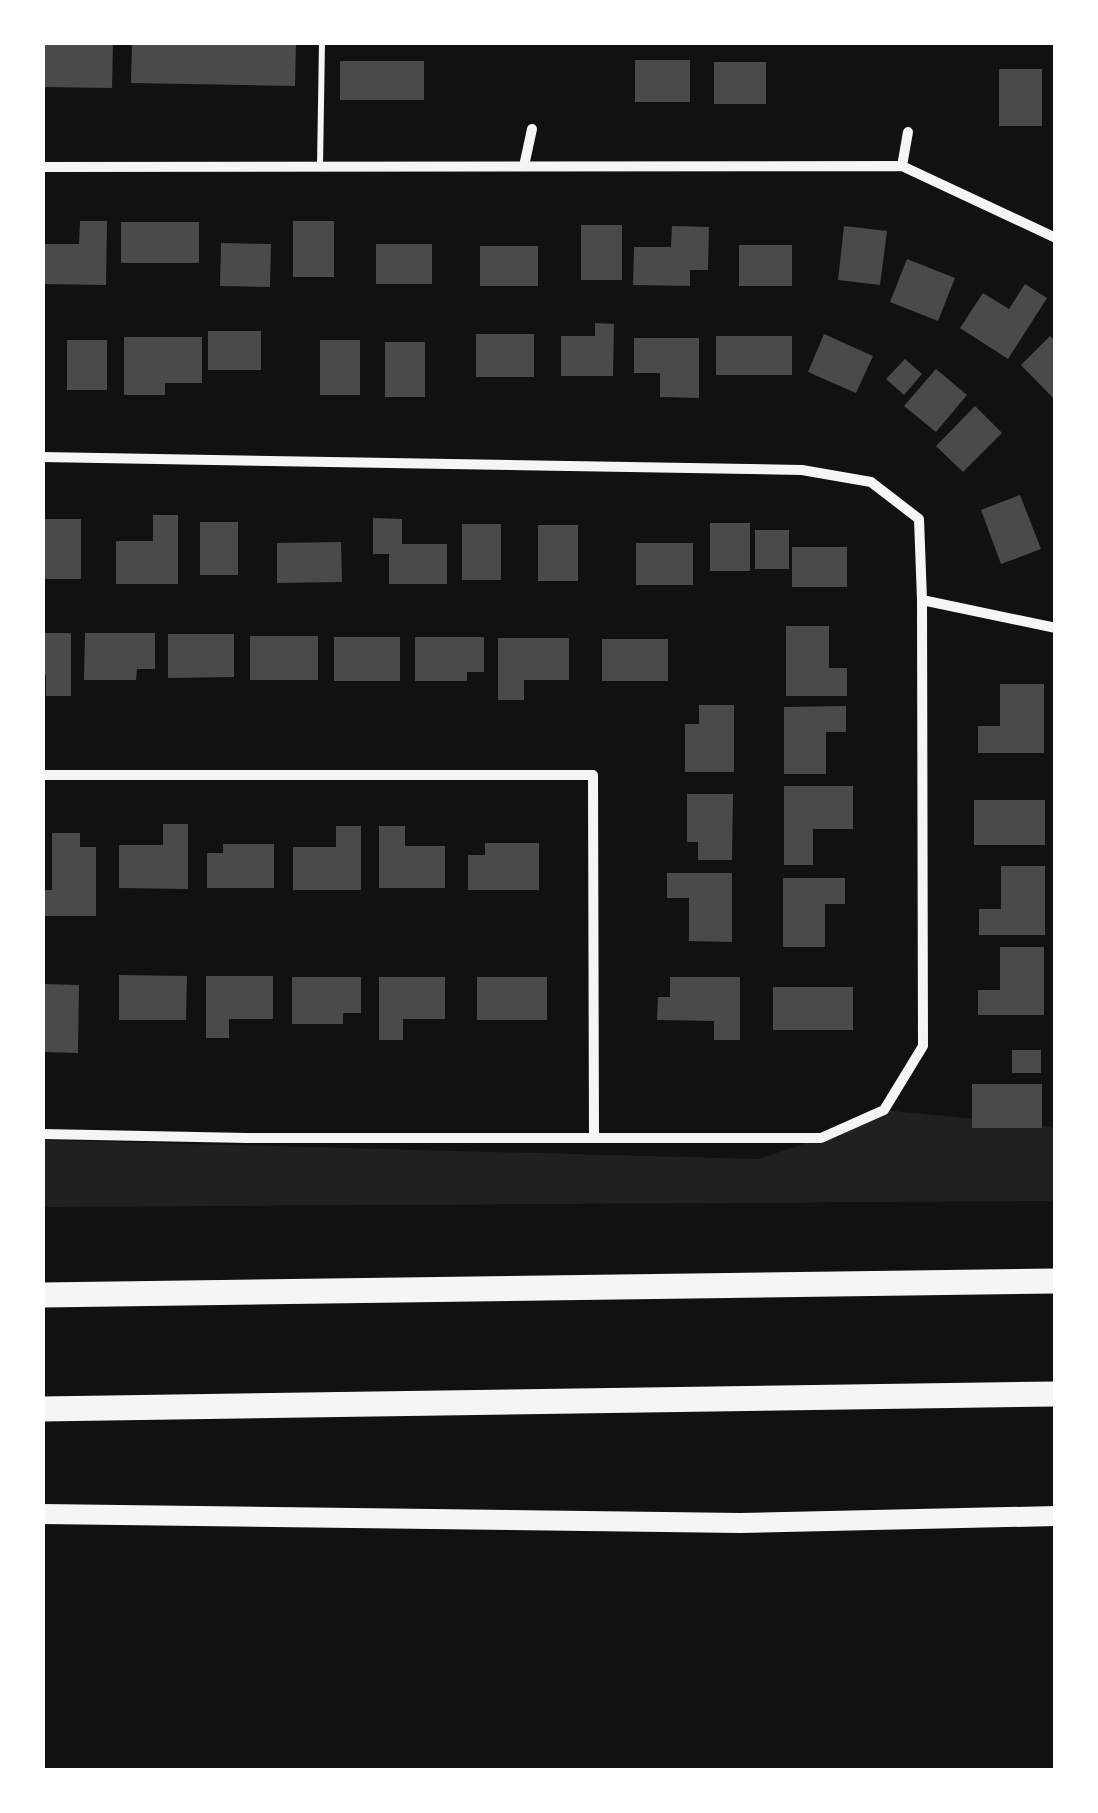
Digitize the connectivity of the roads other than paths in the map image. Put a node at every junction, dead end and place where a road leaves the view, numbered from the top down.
1 (322, 42) edge
2 (532, 128) dead end
3 (908, 132) dead end
4 (320, 166) junction
5 (524, 166) junction
6 (902, 166) junction
7 (42, 167) edge
8 (1056, 238) edge
9 (42, 457) edge
10 (922, 600) junction
11 (1056, 628) edge
12 (42, 774) edge
13 (42, 1134) edge
14 (594, 1137) junction
15 (1056, 1281) edge
16 (42, 1296) edge
17 (1056, 1394) edge
18 (42, 1409) edge
19 (42, 1514) edge
20 (1056, 1516) edge

1 - 4 lane
2 - 5 street
3 - 6 street
4 - 5 street
4 - 7 street
5 - 6 street
6 - 8 street
9 - 10 street
10 - 11 street
10 - 14 street
12 - 14 street
13 - 14 street
15 - 16 highway
17 - 18 highway
19 - 20 main road

